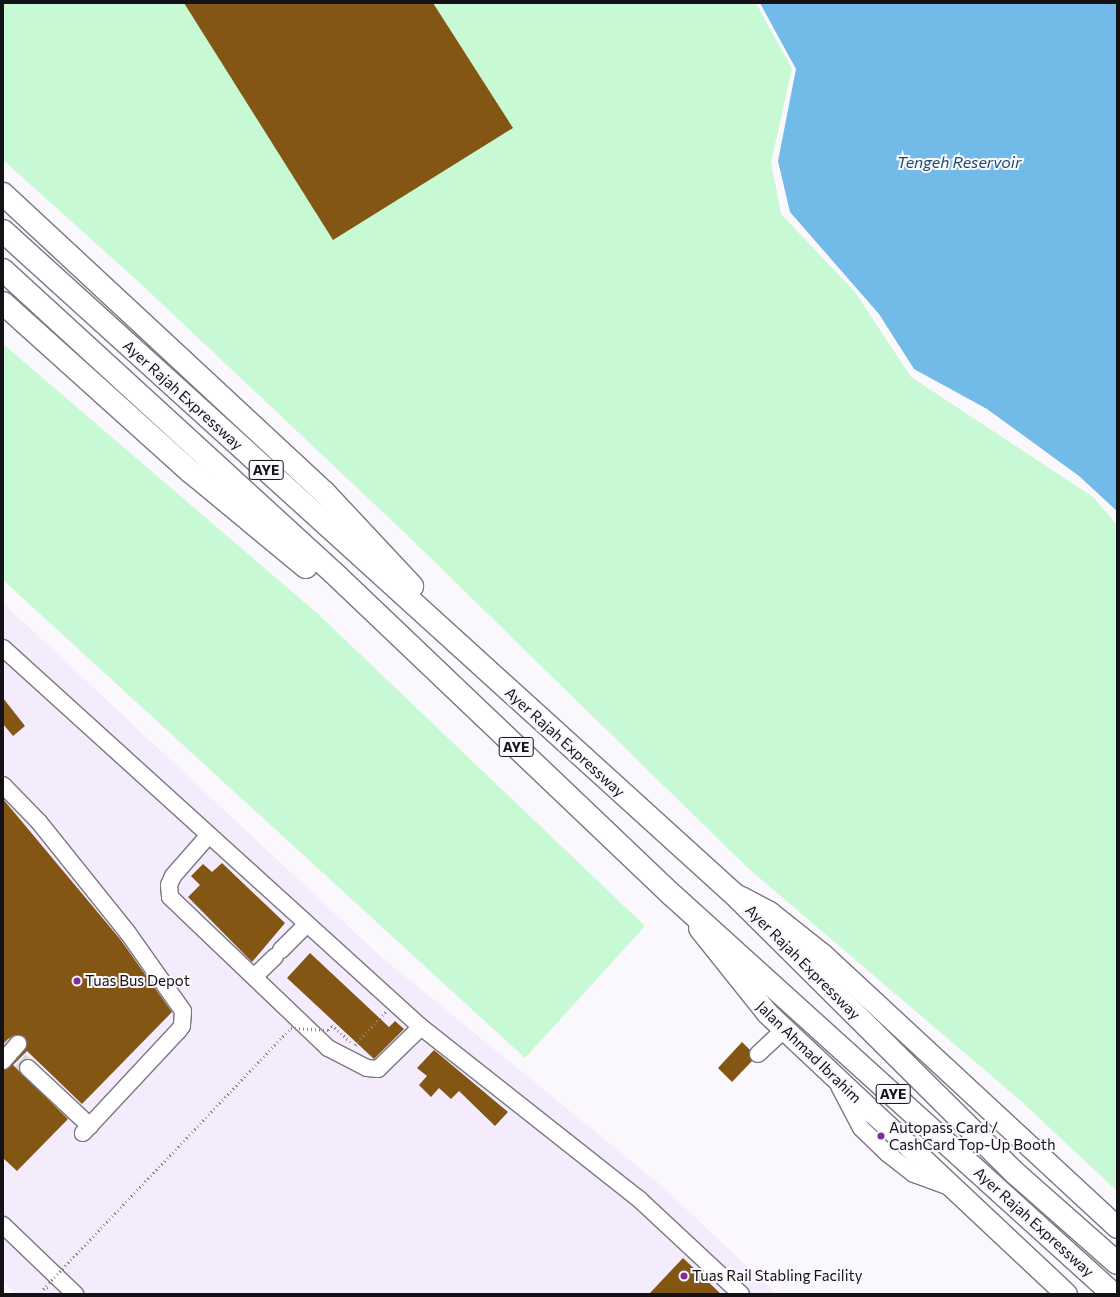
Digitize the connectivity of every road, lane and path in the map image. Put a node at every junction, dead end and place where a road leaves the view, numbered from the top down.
1 (3, 194) edge
2 (3, 231) edge
3 (3, 270) edge
4 (3, 303) edge
5 (359, 598) junction
6 (3, 648) edge
7 (528, 710) junction
8 (3, 785) edge
9 (208, 836) junction
10 (672, 895) junction
11 (735, 895) junction
12 (307, 924) junction
13 (254, 977) junction
14 (394, 1002) junction
15 (421, 1027) junction
16 (784, 1030) junction
17 (18, 1044) dead end
18 (758, 1054) dead end
19 (3, 1061) edge
20 (28, 1068) tunnel mouth
21 (3, 1225) edge
22 (1117, 1227) edge
23 (1117, 1263) edge
24 (50, 1286) dead end
25 (75, 1294) edge
26 (741, 1294) edge
27 (1066, 1294) edge
28 (1113, 1294) edge

1 - 7 highway
2 - 7 highway, Ayer Rajah Expressway / AYE
3 - 5 highway, Ayer Rajah Expressway / AYE
4 - 5 highway
5 - 10 highway, Ayer Rajah Expressway / AYE
6 - 9 lane
7 - 11 highway, Ayer Rajah Expressway / AYE
8 - 20 lane
9 - 12 lane
9 - 13 lane
10 - 16 main road, Jalan Ahmad Ibrahim
10 - 28 highway, Ayer Rajah Expressway / AYE
11 - 22 main road
11 - 23 highway, Ayer Rajah Expressway / AYE
12 - 13 lane
12 - 14 lane
13 - 15 lane
14 - 15 lane
14 - 24 path, bridge
15 - 26 lane
16 - 18 lane
16 - 27 main road, Jalan Ahmad Ibrahim
17 - 19 lane, bridge
21 - 25 lane

